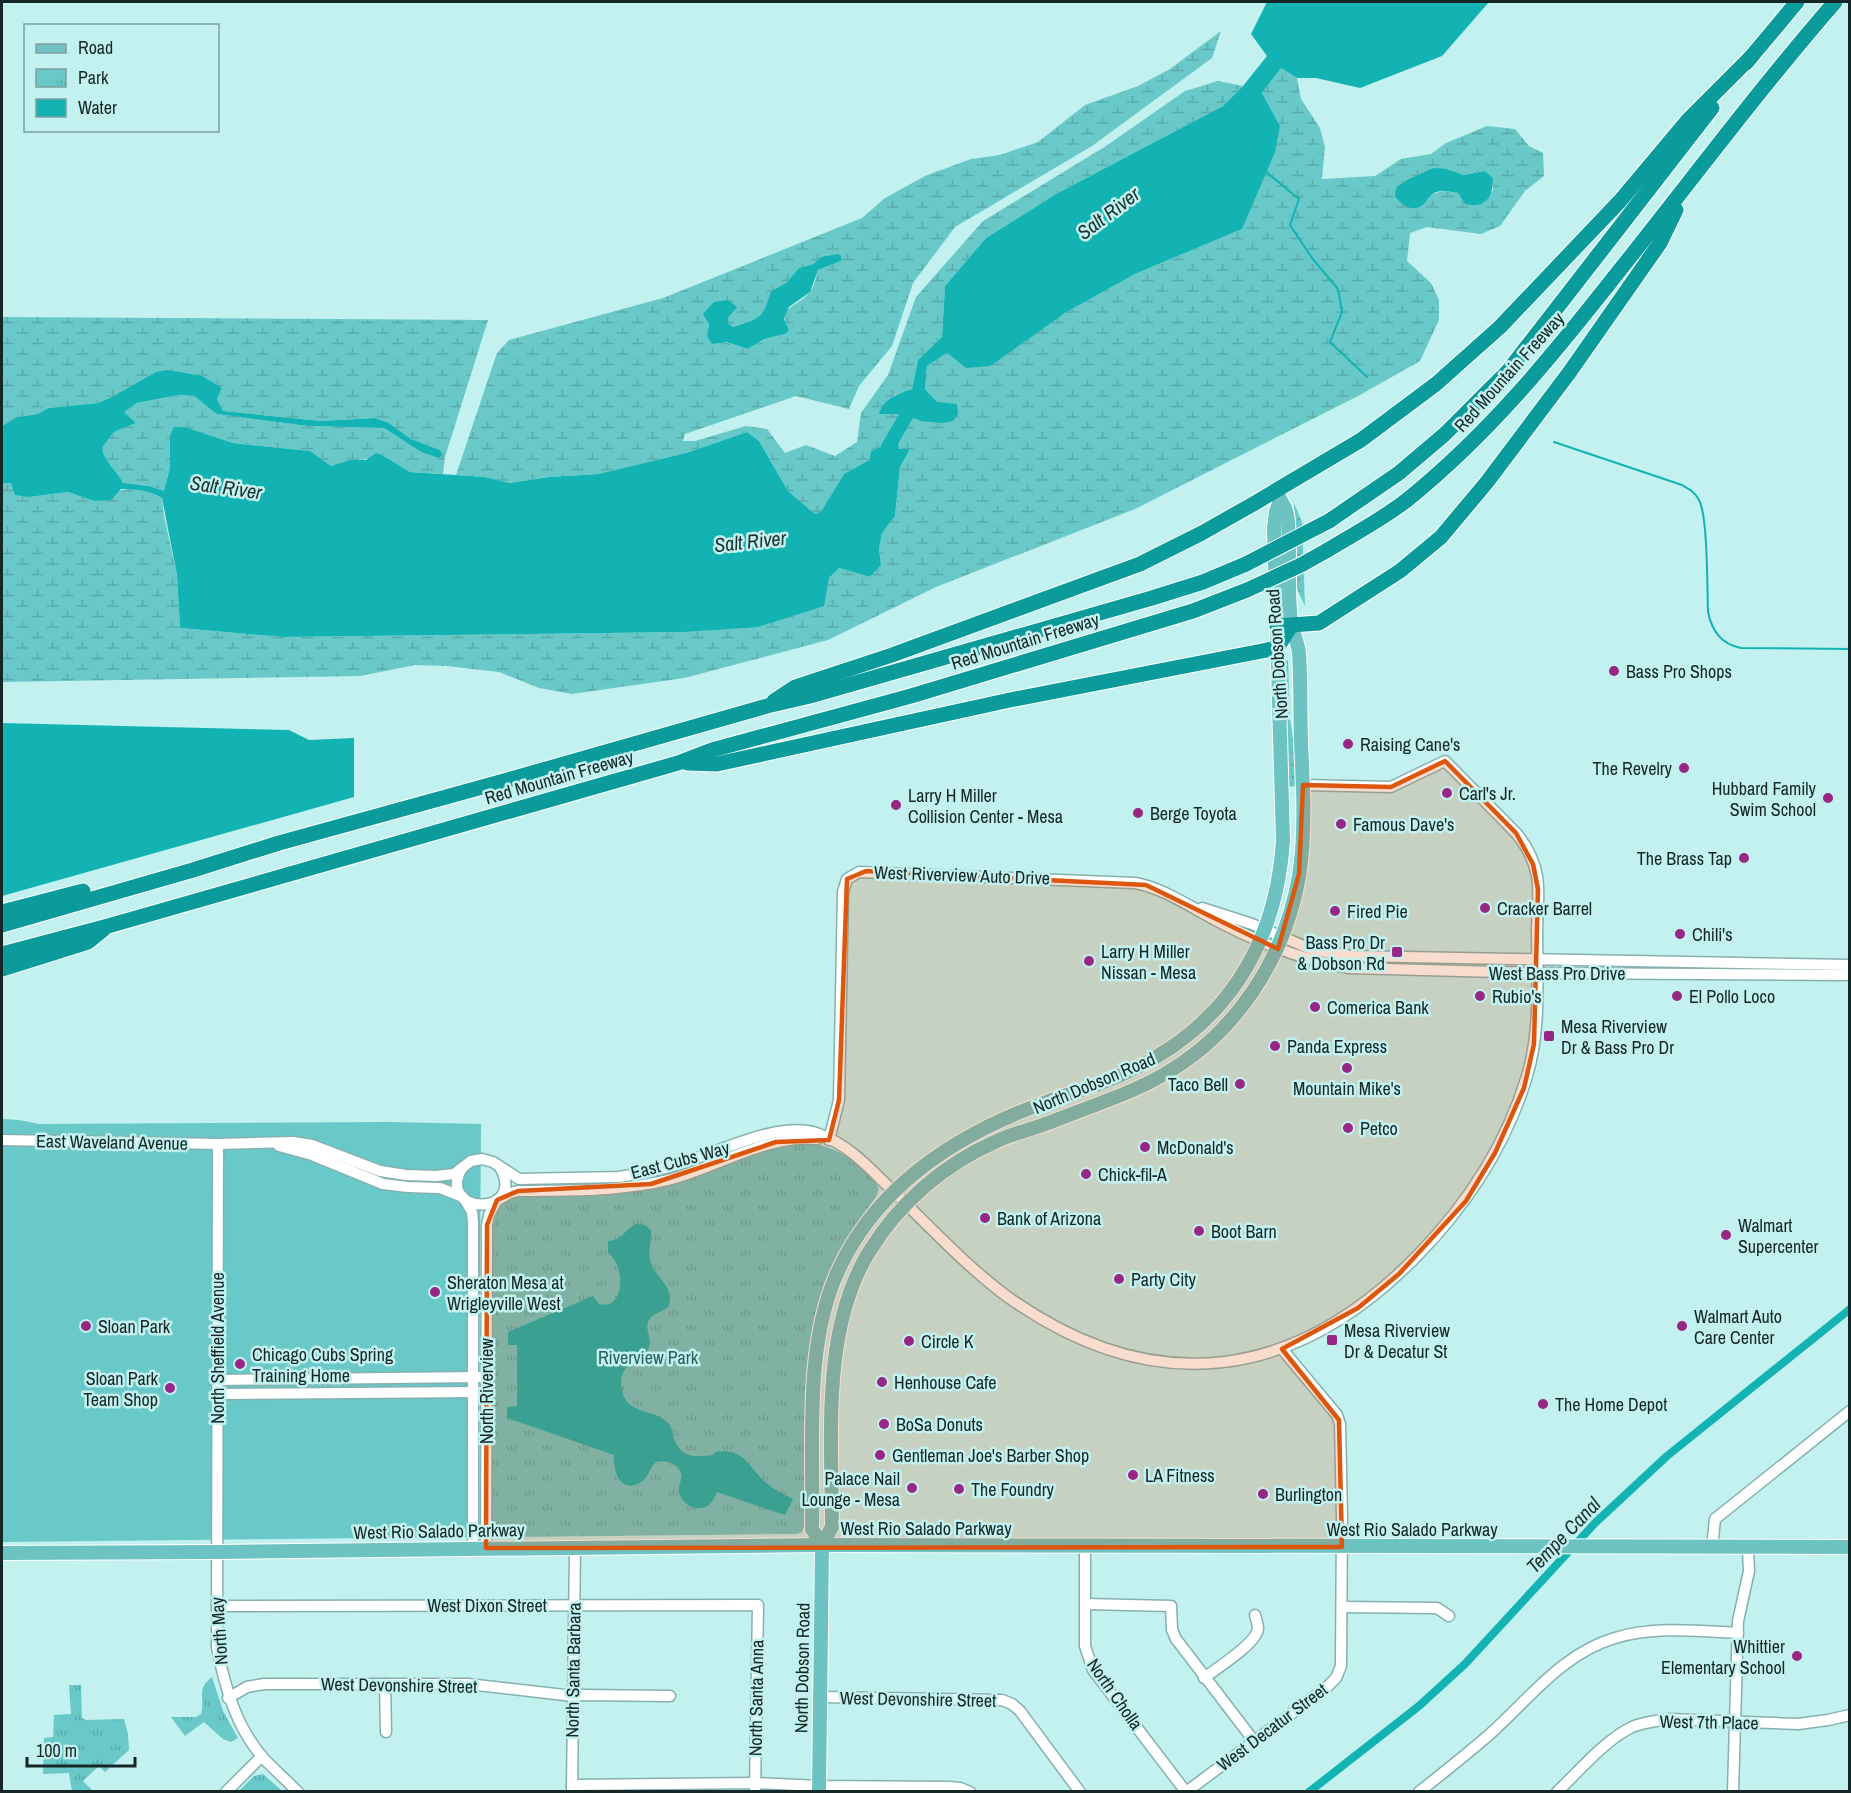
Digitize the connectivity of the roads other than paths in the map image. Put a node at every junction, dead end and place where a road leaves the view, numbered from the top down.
1 (1797, 2) edge
2 (1835, 2) edge
3 (1751, 57) junction
4 (1687, 185) junction
5 (1278, 496) junction
6 (1284, 626) junction
7 (1277, 648) junction
8 (767, 706) junction
9 (678, 763) junction
10 (1303, 785) junction
11 (279, 843) junction
12 (2, 912) edge
13 (2, 925) edge
14 (108, 926) junction
15 (1271, 939) junction
16 (2, 954) edge
17 (1537, 960) junction
18 (1850, 965) edge
19 (2, 969) edge
20 (1538, 973) junction
21 (1850, 975) edge
22 (1130, 1071) junction
23 (1056, 1100) junction
24 (1062, 1118) junction
25 (829, 1140) junction
26 (3, 1141) edge
27 (996, 1141) junction
28 (264, 1143) junction
29 (218, 1144) junction
30 (496, 1164) junction
31 (463, 1168) junction
32 (894, 1191) junction
33 (464, 1199) junction
34 (497, 1200) junction
35 (906, 1204) junction
36 (473, 1310) junction
37 (486, 1310) junction
38 (1282, 1349) junction
39 (473, 1377) junction
40 (486, 1377) junction
41 (345, 1379) junction
42 (217, 1380) junction
43 (473, 1392) junction
44 (486, 1392) junction
45 (345, 1393) junction
46 (217, 1394) junction
47 (1850, 1411) edge
48 (822, 1545) junction
49 (1084, 1546) junction
50 (1342, 1547) junction
51 (1850, 1547) edge
52 (479, 1548) junction
53 (574, 1548) junction
54 (1712, 1548) junction
55 (1748, 1548) junction
56 (216, 1552) junction
57 (2, 1553) edge
58 (1086, 1604) junction
59 (758, 1605) joint
60 (216, 1606) junction
61 (575, 1606) junction
62 (1342, 1607) junction
63 (1255, 1615) dead end
64 (1449, 1616) dead end
65 (1738, 1633) junction
66 (1204, 1678) junction
67 (385, 1684) junction
68 (573, 1696) junction
69 (670, 1696) dead end
70 (820, 1697) junction
71 (228, 1698) junction
72 (1850, 1715) edge
73 (1736, 1721) junction
74 (386, 1732) dead end
75 (1254, 1741) junction
76 (262, 1756) junction
77 (755, 1787) edge
78 (572, 1788) edge
79 (819, 1789) edge
80 (226, 1791) edge
81 (298, 1791) edge
82 (970, 1791) edge
83 (1080, 1791) edge
84 (1186, 1791) edge
85 (1419, 1791) edge
86 (1557, 1791) edge
87 (1733, 1791) edge

1 - 3 highway, Red Mountain Freeway
2 - 4 highway, Red Mountain Freeway
3 - 5 highway
3 - 8 highway, Red Mountain Freeway, bridge
4 - 6 highway
4 - 9 highway, Red Mountain Freeway, bridge
5 - 6 main road, North Dobson Road
5 - 8 highway
6 - 7 highway
6 - 10 main road, North Dobson Road
7 - 9 highway
7 - 15 main road, North Dobson Road
8 - 11 highway, Red Mountain Freeway
9 - 14 highway, Red Mountain Freeway
10 - 15 main road, North Dobson Road
10 - 17 street, East Cubs Way
11 - 12 highway
11 - 13 highway, Red Mountain Freeway
14 - 16 highway, Red Mountain Freeway
14 - 19 highway
15 - 17 street, West Bass Pro Drive
15 - 20 street, West Bass Pro Drive
15 - 22 main road, North Dobson Road
15 - 24 main road, North Dobson Road
15 - 25 street, West Riverview Auto Drive
17 - 18 street, West Bass Pro Drive
17 - 20 street, East Cubs Way
20 - 21 street, West Bass Pro Drive
20 - 38 street, East Cubs Way
22 - 23 main road, North Dobson Road
22 - 24 main road
23 - 27 main road
23 - 32 main road, North Dobson Road
24 - 27 main road, North Dobson Road
25 - 30 street, East Cubs Way
25 - 32 street, East Cubs Way
25 - 34 street, East Cubs Way
26 - 29 street, East Waveland Avenue
27 - 35 main road, North Dobson Road
28 - 29 street, East Cubs Way
28 - 31 street, East Cubs Way
28 - 33 street, East Cubs Way
29 - 42 street, North Sheffield Avenue
30 - 31 street, East Cubs Way
30 - 34 street
31 - 33 street
32 - 35 street, East Cubs Way
32 - 48 main road, North Dobson Road
33 - 34 street, East Cubs Way
33 - 36 street, North Riverview
34 - 37 street, North Riverview
35 - 38 street, East Cubs Way
35 - 48 main road, North Dobson Road
36 - 37 street
36 - 39 street, North Riverview
37 - 40 street, North Riverview
38 - 50 street, West Decatur Street
39 - 40 street
39 - 41 street
39 - 43 street, North Riverview
40 - 44 street, North Riverview
41 - 42 street
41 - 45 street
42 - 46 street, North Sheffield Avenue
43 - 44 street
43 - 45 street
43 - 52 street, North Riverview
44 - 52 street, North Riverview
45 - 46 street
46 - 56 street, North Sheffield Avenue
47 - 54 street
48 - 49 main road, West Rio Salado Parkway
48 - 53 main road, West Rio Salado Parkway
48 - 70 main road, North Dobson Road
49 - 50 main road, West Rio Salado Parkway
49 - 58 street, North Cholla
50 - 54 main road, West Rio Salado Parkway
50 - 62 street, West Decatur Street
51 - 55 main road, West Rio Salado Parkway
52 - 53 main road, West Rio Salado Parkway
52 - 56 main road, West Rio Salado Parkway
53 - 61 street, North Santa Barbara
54 - 55 main road, West Rio Salado Parkway
55 - 65 street
56 - 57 main road, West Rio Salado Parkway
56 - 60 street, North May
58 - 66 street
58 - 84 street, North Cholla
59 - 61 street, West Dixon Street
59 - 77 street, North Santa Anna
60 - 61 street, West Dixon Street
60 - 71 street, North May
61 - 68 street, North Santa Barbara
62 - 64 street
62 - 75 street, West Decatur Street
63 - 66 street
65 - 73 street
65 - 85 street
66 - 75 street
67 - 68 street, West Devonshire Street
67 - 71 street, West Devonshire Street
67 - 74 street
68 - 69 street, West Devonshire Street
68 - 78 street, North Santa Barbara
70 - 79 main road, North Dobson Road
70 - 83 street, West Devonshire Street
71 - 76 street, North May
72 - 73 street, West 7th Place
73 - 86 street, West 7th Place
73 - 87 street
75 - 84 street, West Decatur Street
76 - 80 street
76 - 81 street, North May
77 - 78 street
77 - 79 street
79 - 82 street

